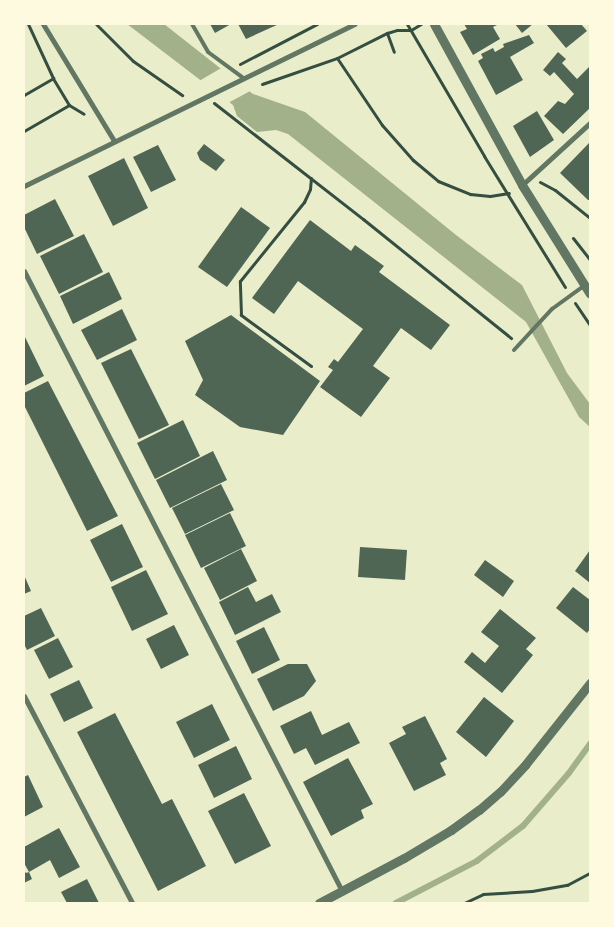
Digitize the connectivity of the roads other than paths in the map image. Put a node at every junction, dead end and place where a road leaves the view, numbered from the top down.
1 (42, 24) edge
2 (192, 24) edge
3 (354, 24) edge
4 (434, 24) edge
5 (240, 78) junction
6 (590, 123) edge
7 (114, 141) junction
8 (522, 185) junction
9 (24, 186) edge
10 (24, 271) edge
11 (587, 284) edge
12 (590, 294) edge
13 (514, 350) dead end
14 (590, 683) edge
15 (24, 696) edge
16 (342, 891) junction
17 (132, 903) edge
18 (319, 903) edge

1 - 7 street
2 - 5 lane
3 - 5 street
4 - 8 street
5 - 7 street
6 - 8 street
7 - 9 street
8 - 11 street
10 - 16 street
11 - 12 street
11 - 13 lane
14 - 16 street
15 - 17 street
16 - 18 street

